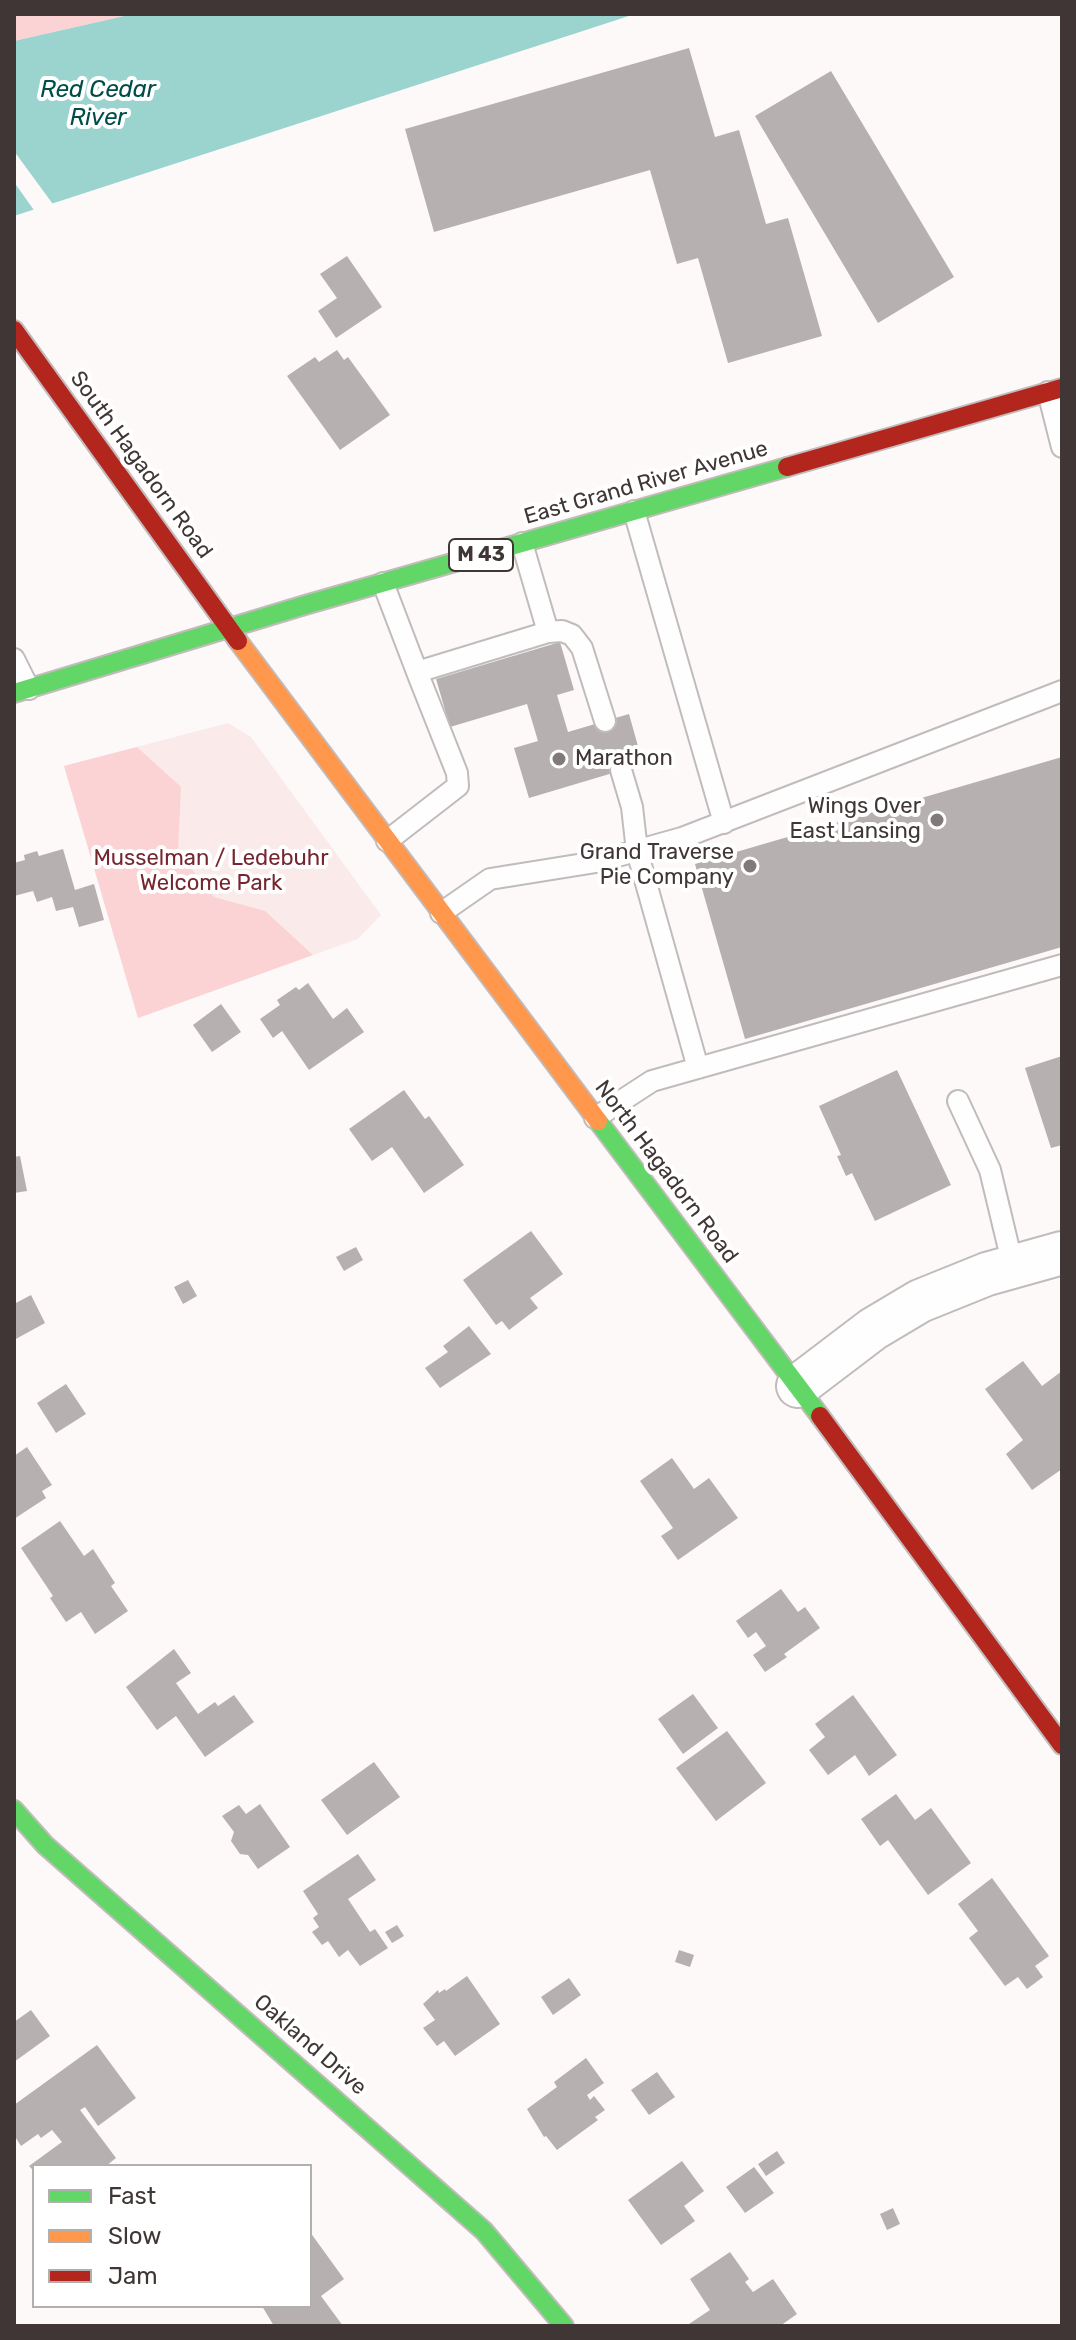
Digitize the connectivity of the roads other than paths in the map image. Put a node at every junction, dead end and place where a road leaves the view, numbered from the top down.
1 (14, 330) edge
2 (1055, 390) edge
3 (1062, 447) edge
4 (634, 511) junction
5 (522, 543) junction
6 (383, 583) junction
7 (229, 629) junction
8 (548, 632) junction
9 (14, 659) edge
10 (417, 672) junction
11 (21, 691) edge
12 (1062, 691) edge
13 (605, 721) dead end
14 (621, 770) dead end
15 (724, 823) junction
16 (387, 841) junction
17 (637, 851) junction
18 (441, 913) junction
19 (1062, 965) edge
20 (698, 1068) junction
21 (958, 1101) dead end
22 (595, 1118) junction
23 (1062, 1253) edge
24 (1013, 1266) junction
25 (798, 1386) junction
26 (1062, 1745) edge
27 (14, 1810) edge
28 (564, 2326) edge

1 - 7 street, South Hagadorn Road
2 - 3 lane
2 - 4 street, East Grand River Avenue / M 43
4 - 5 street, East Grand River Avenue / M 43
4 - 15 lane
5 - 6 street, East Grand River Avenue / M 43
5 - 8 lane
6 - 7 street, East Grand River Avenue / M 43
6 - 10 lane
7 - 11 street, East Grand River Avenue / M 43
7 - 16 street, North Hagadorn Road
8 - 10 lane
8 - 13 lane
9 - 11 lane
10 - 16 lane
12 - 15 lane
14 - 17 lane
15 - 17 lane
16 - 18 street, North Hagadorn Road
17 - 18 lane
17 - 20 lane
18 - 22 street, North Hagadorn Road
19 - 20 lane
20 - 22 lane
21 - 24 lane
22 - 25 street, North Hagadorn Road
23 - 24 street
24 - 25 street
25 - 26 street, North Hagadorn Road
27 - 28 street, Oakland Drive

